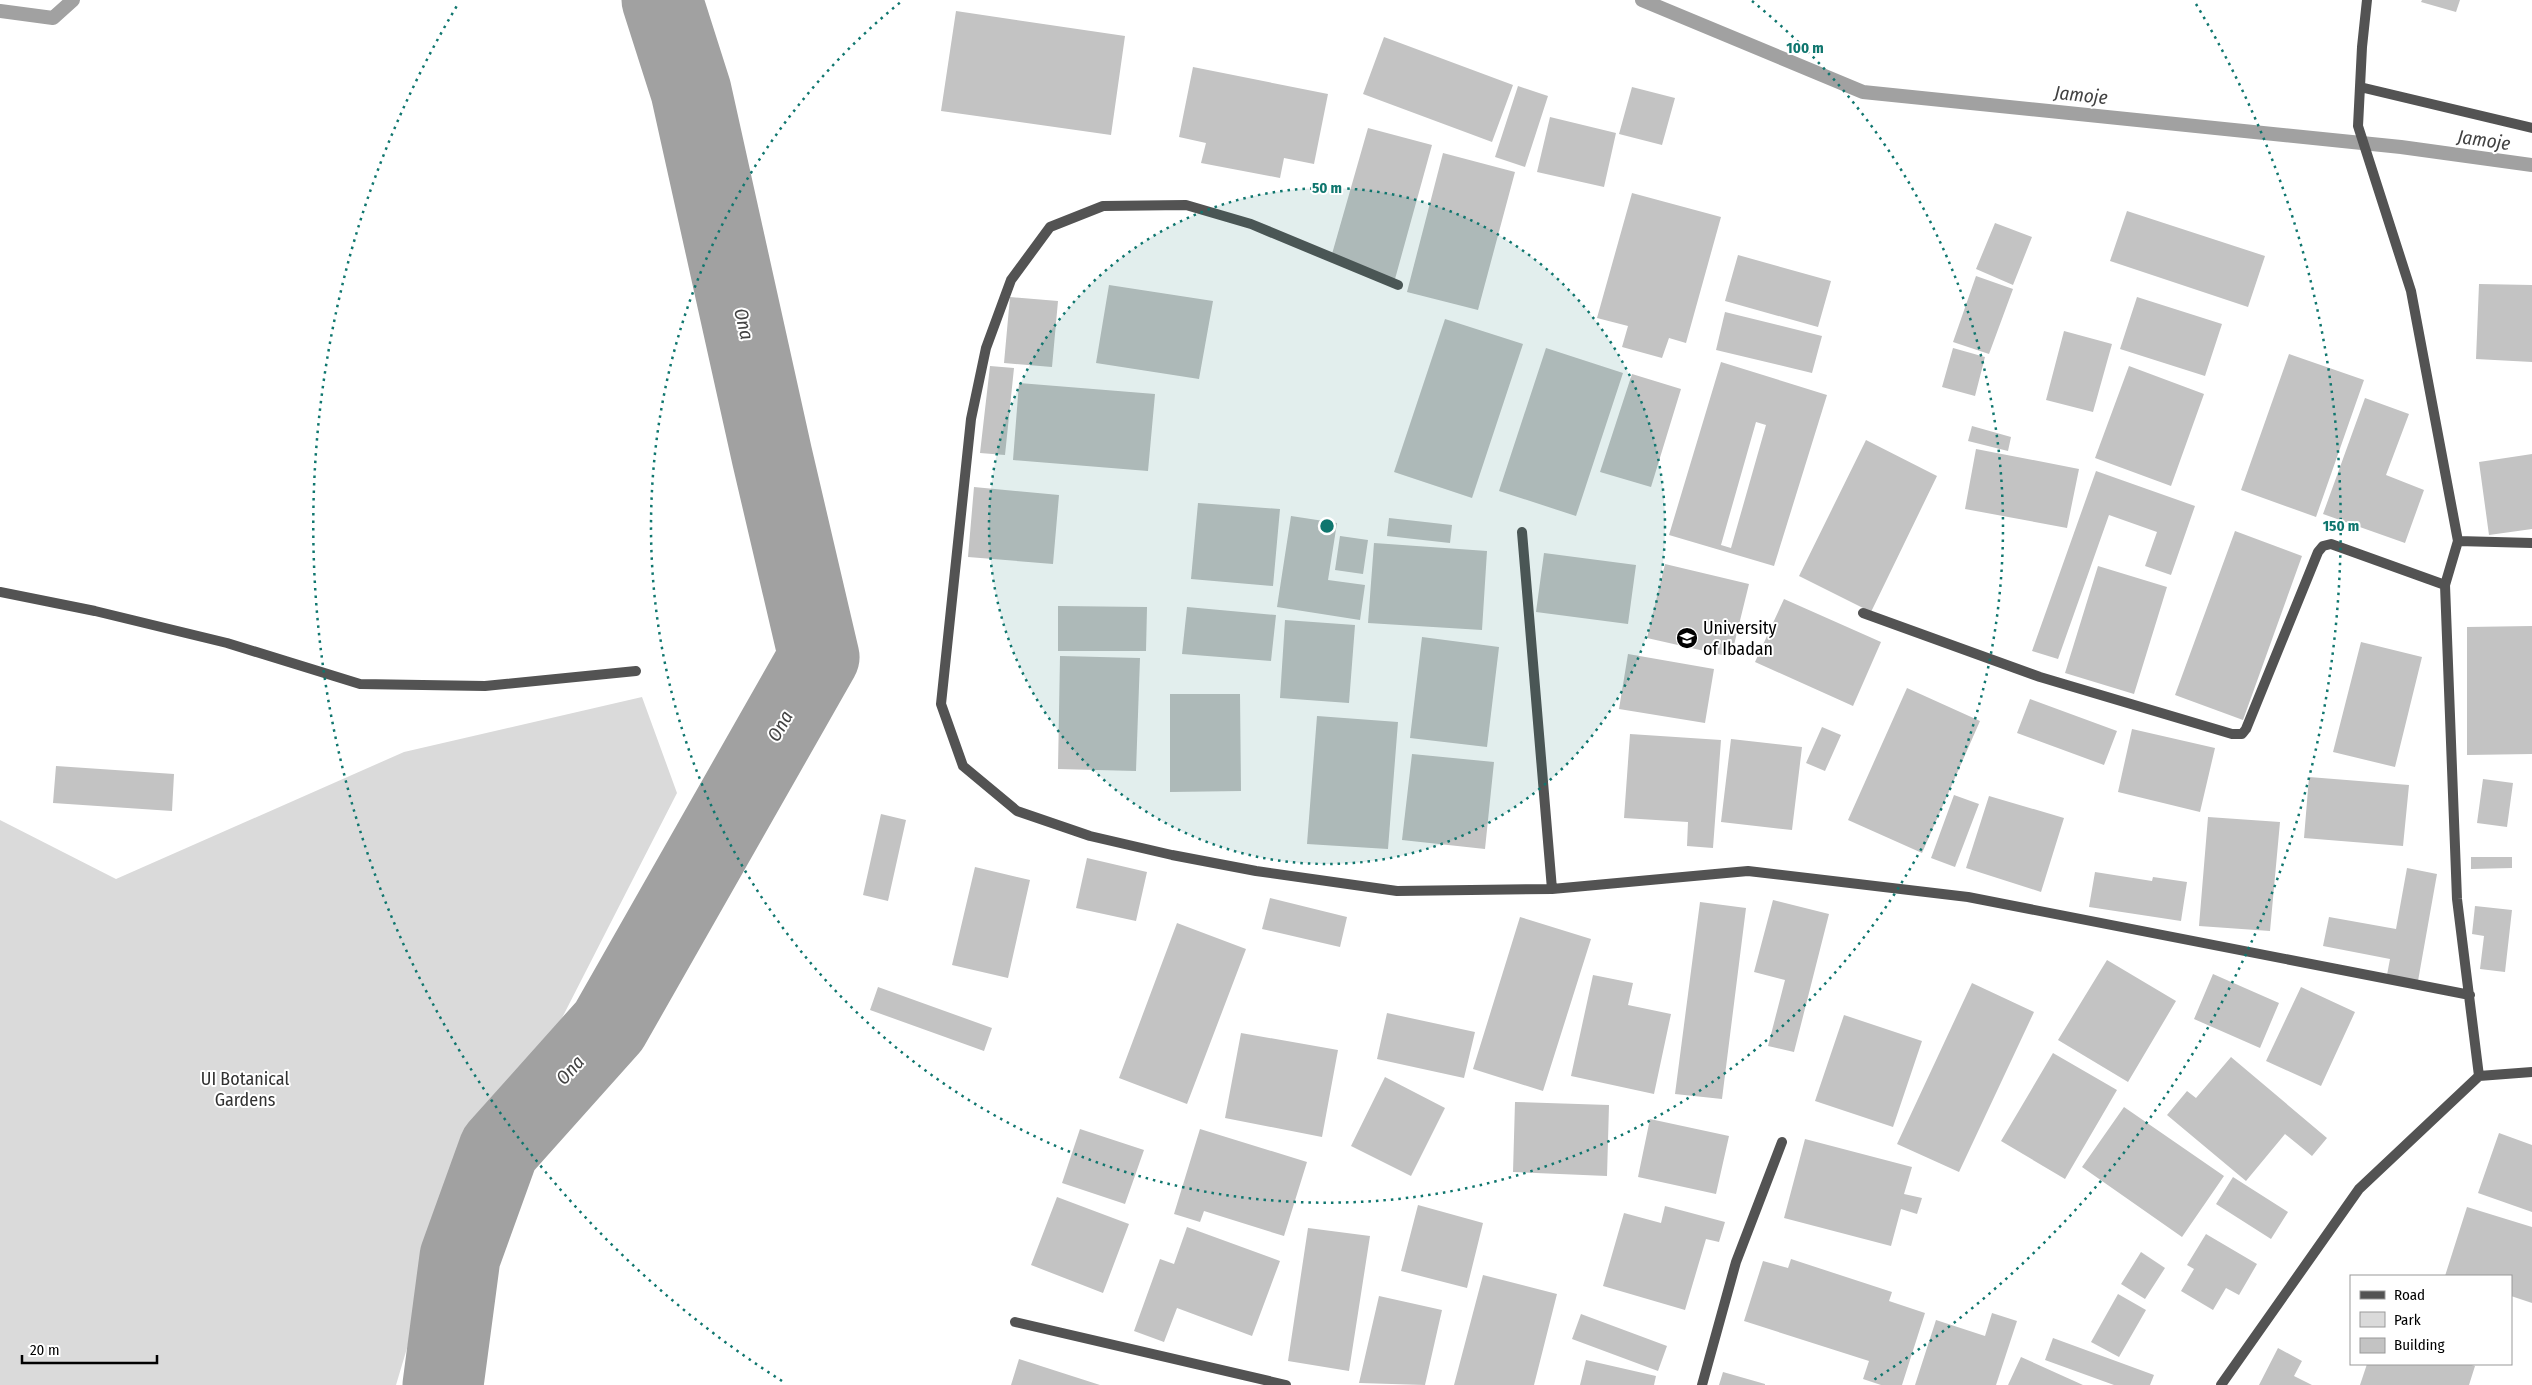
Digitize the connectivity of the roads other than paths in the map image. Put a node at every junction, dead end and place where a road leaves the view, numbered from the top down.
1 (2367, 0) edge
2 (2360, 87) junction
3 (2532, 128) edge
4 (1398, 285) dead end
5 (1522, 532) dead end
6 (2458, 541) junction
7 (2532, 543) edge
8 (2446, 585) junction
9 (0, 592) edge
10 (1863, 613) dead end
11 (636, 671) dead end
12 (1552, 889) junction
13 (2470, 995) junction
14 (2532, 1072) edge
15 (2479, 1076) junction
16 (1782, 1142) dead end
17 (1015, 1322) dead end
18 (1286, 1385) edge
19 (1702, 1385) edge
20 (2221, 1385) edge

1 - 2 street
2 - 3 street
2 - 6 street
4 - 12 street
5 - 12 street
6 - 7 street
6 - 8 street
8 - 10 street
8 - 13 street
9 - 11 street
12 - 13 street
13 - 15 street
14 - 15 street
15 - 20 street
16 - 19 street
17 - 18 street

